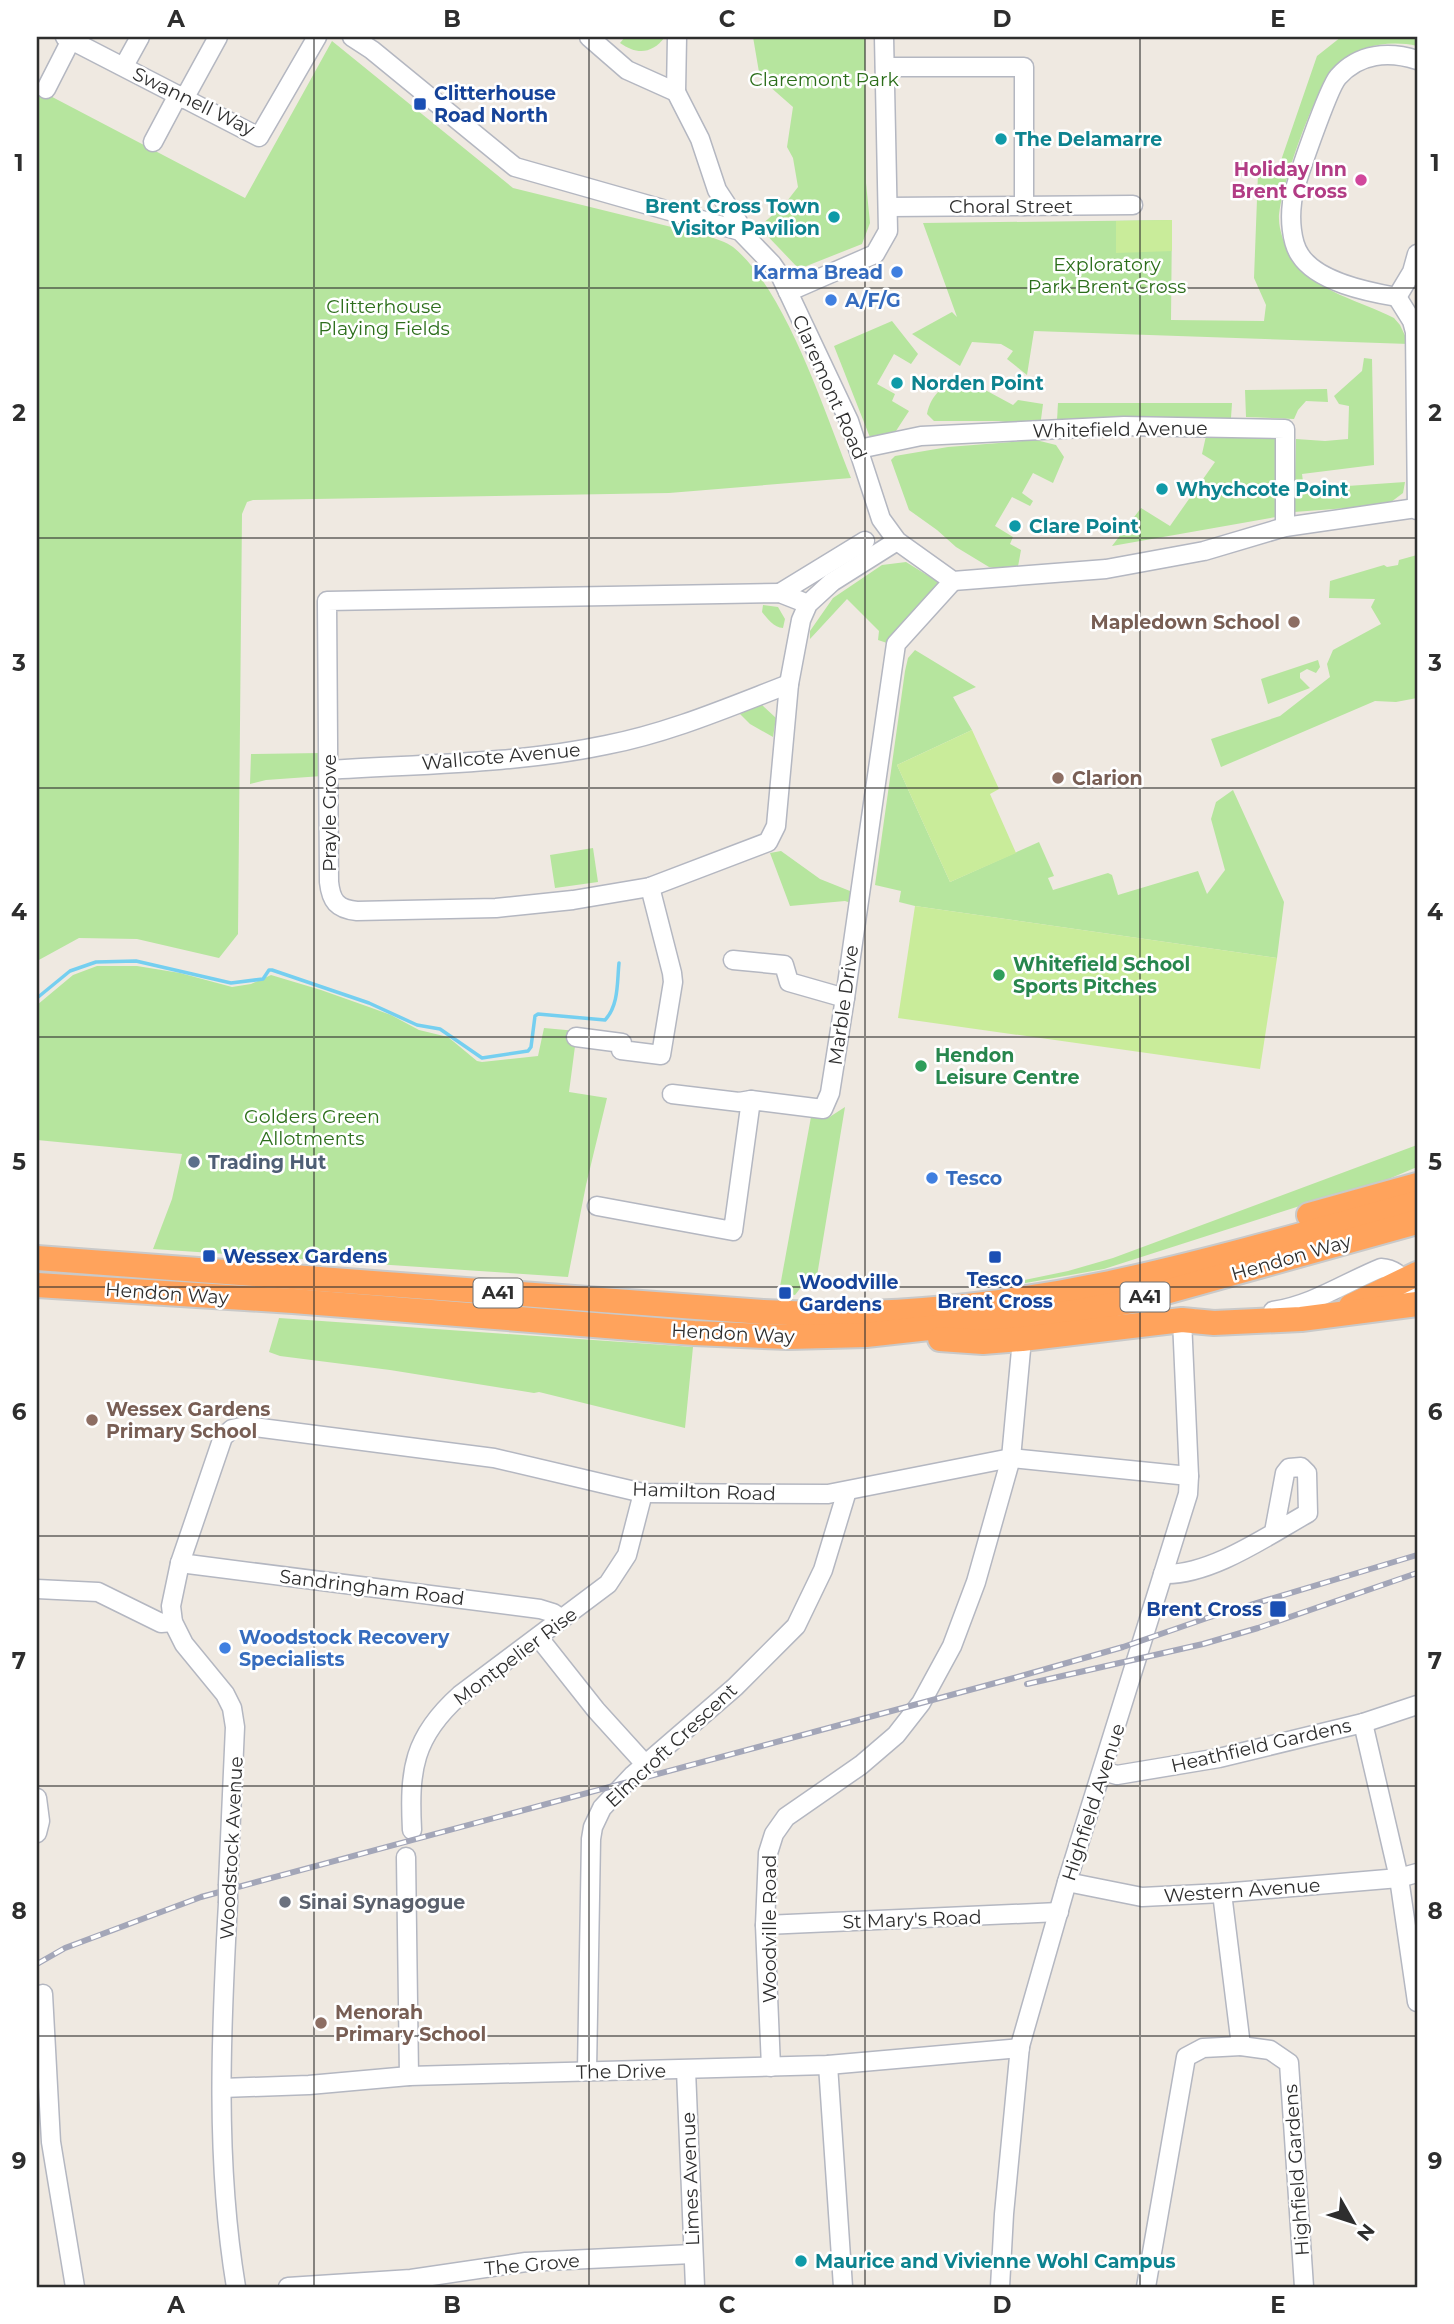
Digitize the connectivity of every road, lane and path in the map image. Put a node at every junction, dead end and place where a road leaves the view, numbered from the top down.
1 (140, 37) edge
2 (218, 37) edge
3 (317, 37) edge
4 (352, 37) edge
5 (589, 37) edge
6 (677, 37) edge
7 (884, 37) edge
8 (68, 38) edge
9 (377, 43) edge
10 (1417, 60) edge
11 (124, 66) junction
12 (885, 67) junction
13 (46, 89) dead end
14 (676, 92) junction
15 (181, 97) junction
16 (153, 142) dead end
17 (889, 202) junction
18 (1133, 205) dead end
19 (1024, 206) junction
20 (740, 231) junction
21 (1417, 254) edge
22 (788, 292) junction
23 (1397, 298) junction
24 (859, 449) junction
25 (1417, 509) edge
26 (1285, 527) junction
27 (865, 541) dead end
28 (897, 541) junction
29 (953, 582) junction
30 (780, 593) junction
31 (808, 604) junction
32 (789, 684) junction
33 (329, 770) junction
34 (650, 887) junction
35 (733, 960) dead end
36 (845, 998) junction
37 (576, 1037) dead end
38 (672, 1094) dead end
39 (751, 1100) junction
40 (1417, 1177) edge
41 (1417, 1185) edge
42 (1390, 1191) junction
43 (1417, 1203) edge
44 (597, 1206) dead end
45 (1417, 1222) edge
46 (37, 1258) edge
47 (1106, 1283) junction
48 (1413, 1283) edge
49 (37, 1285) edge
50 (1417, 1304) edge
51 (1330, 1314) junction
52 (1182, 1320) junction
53 (866, 1335) junction
54 (1022, 1339) junction
55 (1011, 1458) junction
56 (1189, 1476) junction
57 (847, 1490) junction
58 (643, 1493) junction
59 (1274, 1532) dead end
60 (180, 1563) junction
61 (1163, 1574) junction
62 (37, 1589) edge
63 (562, 1619) junction
64 (173, 1622) junction
65 (539, 1638) junction
66 (1417, 1705) edge
67 (1363, 1723) junction
68 (645, 1764) junction
69 (1103, 1771) junction
70 (37, 1798) edge
71 (412, 1829) dead end
72 (38, 1831) edge
73 (406, 1857) dead end
74 (1417, 1873) edge
75 (1399, 1878) junction
76 (1067, 1882) junction
77 (1222, 1893) junction
78 (1059, 1912) junction
79 (765, 1925) junction
80 (43, 1994) dead end
81 (1417, 2002) edge
82 (1241, 2046) junction
83 (1020, 2048) junction
84 (828, 2065) junction
85 (771, 2067) junction
86 (686, 2070) junction
87 (587, 2071) junction
88 (409, 2076) junction
89 (222, 2088) junction
90 (692, 2255) junction
91 (75, 2287) edge
92 (236, 2287) edge
93 (288, 2287) edge
94 (695, 2287) edge
95 (843, 2287) edge
96 (1000, 2287) edge
97 (1146, 2287) edge
98 (1304, 2287) edge

1 - 11 street
2 - 15 street
3 - 15 street, Swannell Way
4 - 9 street
5 - 14 street
6 - 14 street
7 - 12 street
8 - 11 street, Swannell Way
8 - 13 street
9 - 20 street
10 - 23 street
11 - 15 street, Swannell Way
12 - 17 street
12 - 19 street
14 - 20 street
15 - 16 street
17 - 19 street, Choral Street
17 - 22 street
18 - 19 street, Choral Street
20 - 22 street, Claremont Road
21 - 23 street
22 - 24 street, Claremont Road
23 - 25 street
24 - 26 street, Whitefield Avenue
24 - 28 street, Claremont Road
25 - 26 street
26 - 29 street
27 - 30 street
28 - 29 street, Claremont Road
28 - 31 street
29 - 36 street, Marble Drive
30 - 31 street, Prayle Grove
30 - 33 street, Prayle Grove
31 - 32 street, Prayle Grove
32 - 33 street, Wallcote Avenue
32 - 34 street, Prayle Grove
33 - 34 street, Prayle Grove
34 - 37 street
35 - 36 street
36 - 39 street, Marble Drive
38 - 39 street
39 - 44 street
40 - 42 highway
41 - 42 highway, A41
42 - 47 highway, A41
43 - 47 highway, Hendon Way / A41
45 - 53 highway, Hendon Way / A41
46 - 47 highway, Hendon Way / A41
48 - 51 highway, A41
48 - 52 street
49 - 53 highway, Hendon Way / A41
50 - 51 highway
51 - 52 highway, A41
52 - 54 highway, A41
52 - 56 street, Highfield Avenue
53 - 54 highway, A41
54 - 55 street
55 - 56 street, Hamilton Road
55 - 57 street, Hamilton Road
55 - 79 street, Woodville Road
56 - 61 street, Highfield Avenue
57 - 58 street, Hamilton Road
57 - 68 street, Elmcroft Crescent
58 - 60 street, Hamilton Road
58 - 63 street, Montpelier Rise
59 - 61 street
60 - 63 street, Sandringham Road
60 - 64 street
61 - 69 street, Highfield Avenue
62 - 64 street
63 - 65 street, Montpelier Rise
64 - 89 street, Woodstock Avenue, bridge
65 - 68 street
65 - 71 street, Montpelier Rise
66 - 67 street, Heathfield Gardens
67 - 69 street, Heathfield Gardens
67 - 75 street
68 - 87 street, Elmcroft Crescent
69 - 76 street, Highfield Avenue
70 - 72 street
73 - 88 street
74 - 75 street, Western Avenue
75 - 77 street, Western Avenue
75 - 81 street
76 - 77 street, Western Avenue
76 - 78 street, Highfield Avenue
77 - 82 street
78 - 79 street, St Mary's Road
78 - 83 street, Highfield Avenue
79 - 85 street, Woodville Road
80 - 91 street
82 - 97 street, Highfield Gardens
82 - 98 street, Highfield Gardens
83 - 84 street, The Drive
83 - 96 street, Highfield Avenue
84 - 85 street, The Drive
84 - 95 street
85 - 86 street, The Drive
86 - 87 street, The Drive
86 - 90 street, Limes Avenue
87 - 88 street, The Drive
88 - 89 street, The Drive
89 - 92 street, Woodstock Avenue
90 - 93 street, The Grove
90 - 94 street, Limes Avenue

